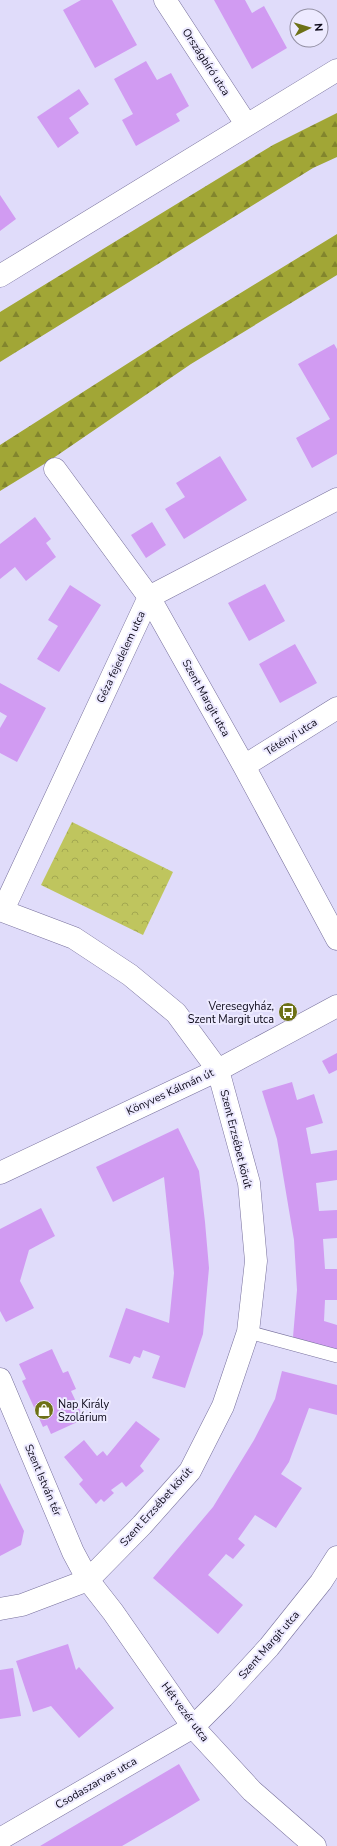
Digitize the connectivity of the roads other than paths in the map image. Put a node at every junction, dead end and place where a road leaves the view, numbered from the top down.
1 (165, 0) edge
2 (337, 70) edge
3 (246, 124) junction
4 (0, 276) edge
5 (56, 469) dead end
6 (337, 499) edge
7 (149, 597) junction
8 (337, 708) edge
9 (244, 766) junction
10 (1, 910) edge
11 (337, 939) edge
12 (337, 1006) edge
13 (218, 1070) junction
14 (0, 1173) edge
15 (248, 1332) junction
16 (337, 1356) edge
17 (0, 1379) edge
18 (337, 1557) edge
19 (88, 1580) junction
20 (0, 1609) edge
21 (193, 1727) junction
22 (0, 1839) edge
23 (315, 1846) edge

1 - 3 street, Országbíró utca
2 - 3 street
3 - 4 street
5 - 7 street, Szent Margit utca
6 - 7 street, Géza fejedelem utca
7 - 9 street, Szent Margit utca
7 - 10 street, Géza fejedelem utca
8 - 9 street, Tétényi utca
9 - 11 street, Szent Margit utca
10 - 13 street, Szent Erzsébet körút
12 - 13 street, Könyves Kálmán út
13 - 14 street, Könyves Kálmán út
13 - 15 street, Szent Erzsébet körút
15 - 16 lane
15 - 19 street, Szent Erzsébet körút
17 - 19 street, Szent István tér
18 - 21 street, Szent Margit utca
19 - 20 street, Szent Erzsébet körút
19 - 21 street, Hét vezér utca
21 - 22 street, Csodaszarvas utca
21 - 23 street, Hét vezér utca

